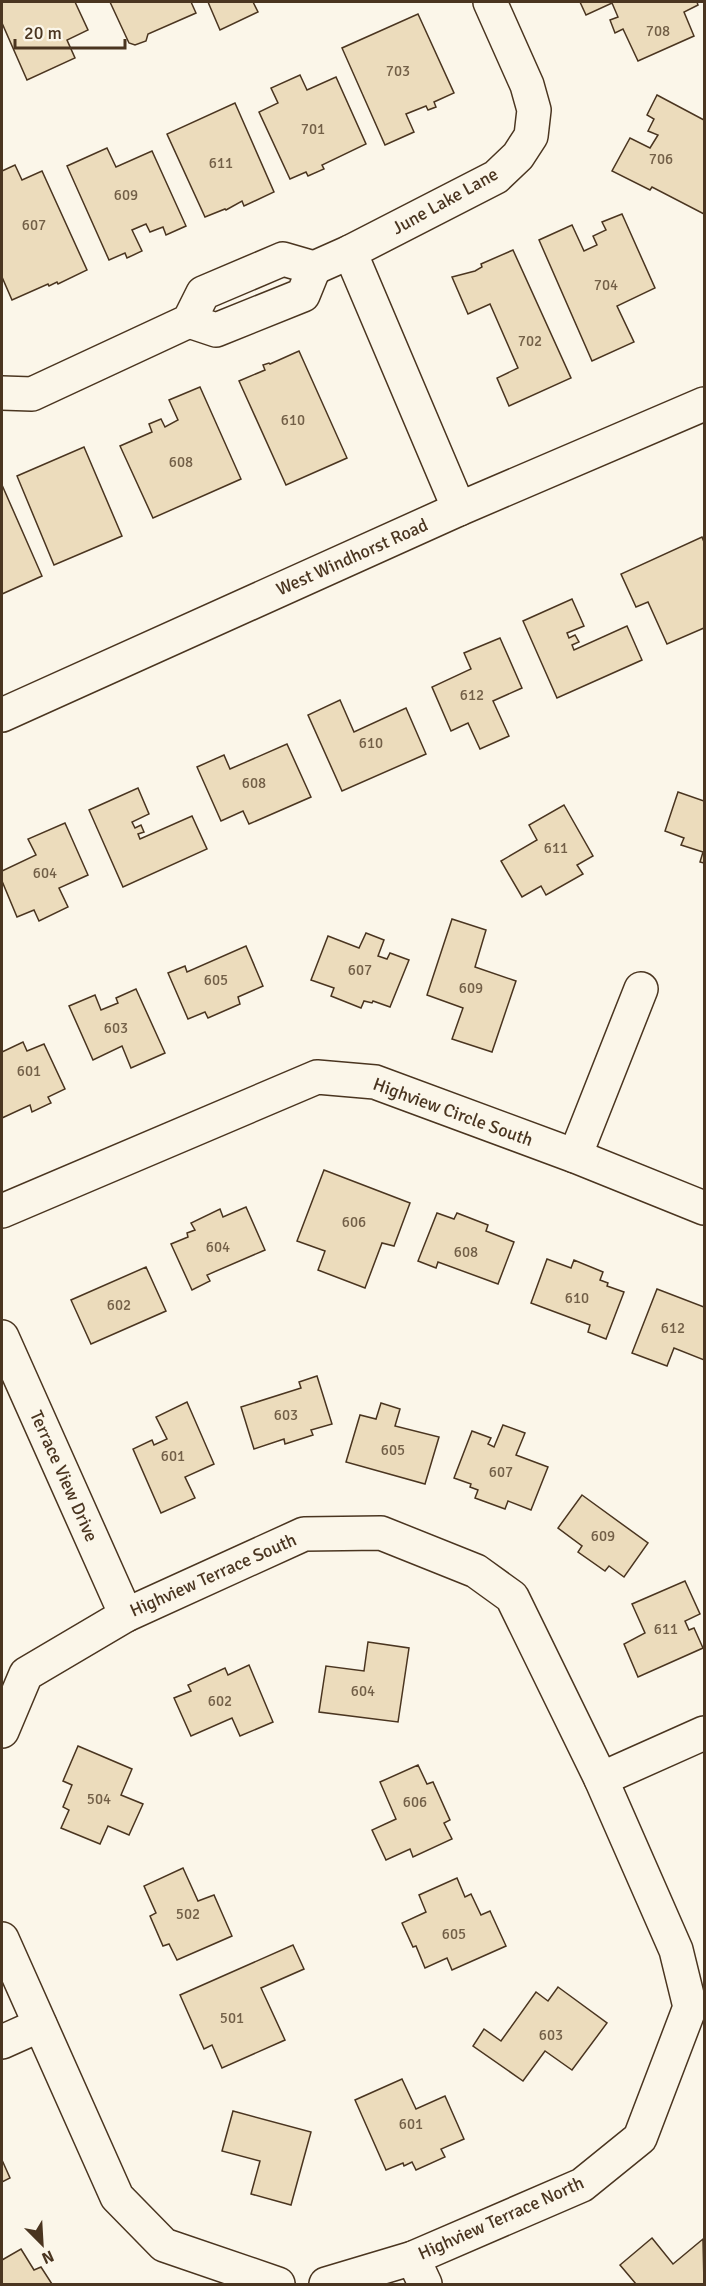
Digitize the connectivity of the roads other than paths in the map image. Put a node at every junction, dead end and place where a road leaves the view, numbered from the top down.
1 (490, 2) edge
2 (350, 252) junction
3 (2, 393) edge
4 (705, 404) edge
5 (459, 509) junction
6 (2, 715) edge
7 (641, 989) dead end
8 (575, 1156) junction
9 (705, 1208) edge
10 (2, 1211) edge
11 (2, 1337) edge
12 (126, 1615) junction
13 (2, 1731) edge
14 (705, 1733) edge
15 (602, 1779) junction
16 (2, 1939) edge
17 (40, 2025) junction
18 (2, 2042) edge
19 (419, 2271) edge
20 (278, 2284) edge
21 (326, 2284) edge

1 - 2 street, June Lake Lane
2 - 3 street, June Lake Lane
2 - 5 street
4 - 5 street, West Windhorst Road
5 - 6 street, West Windhorst Road
7 - 8 street
8 - 9 street, Highview Circle South
8 - 10 street, Highview Circle South
11 - 12 street, Terrace View Drive
12 - 13 street, Highview Terrace South
12 - 15 street, Highview Terrace South
14 - 15 street
15 - 19 street, Highview Terrace North
16 - 17 street
17 - 18 street
17 - 20 street
19 - 21 street, Highview Terrace North

